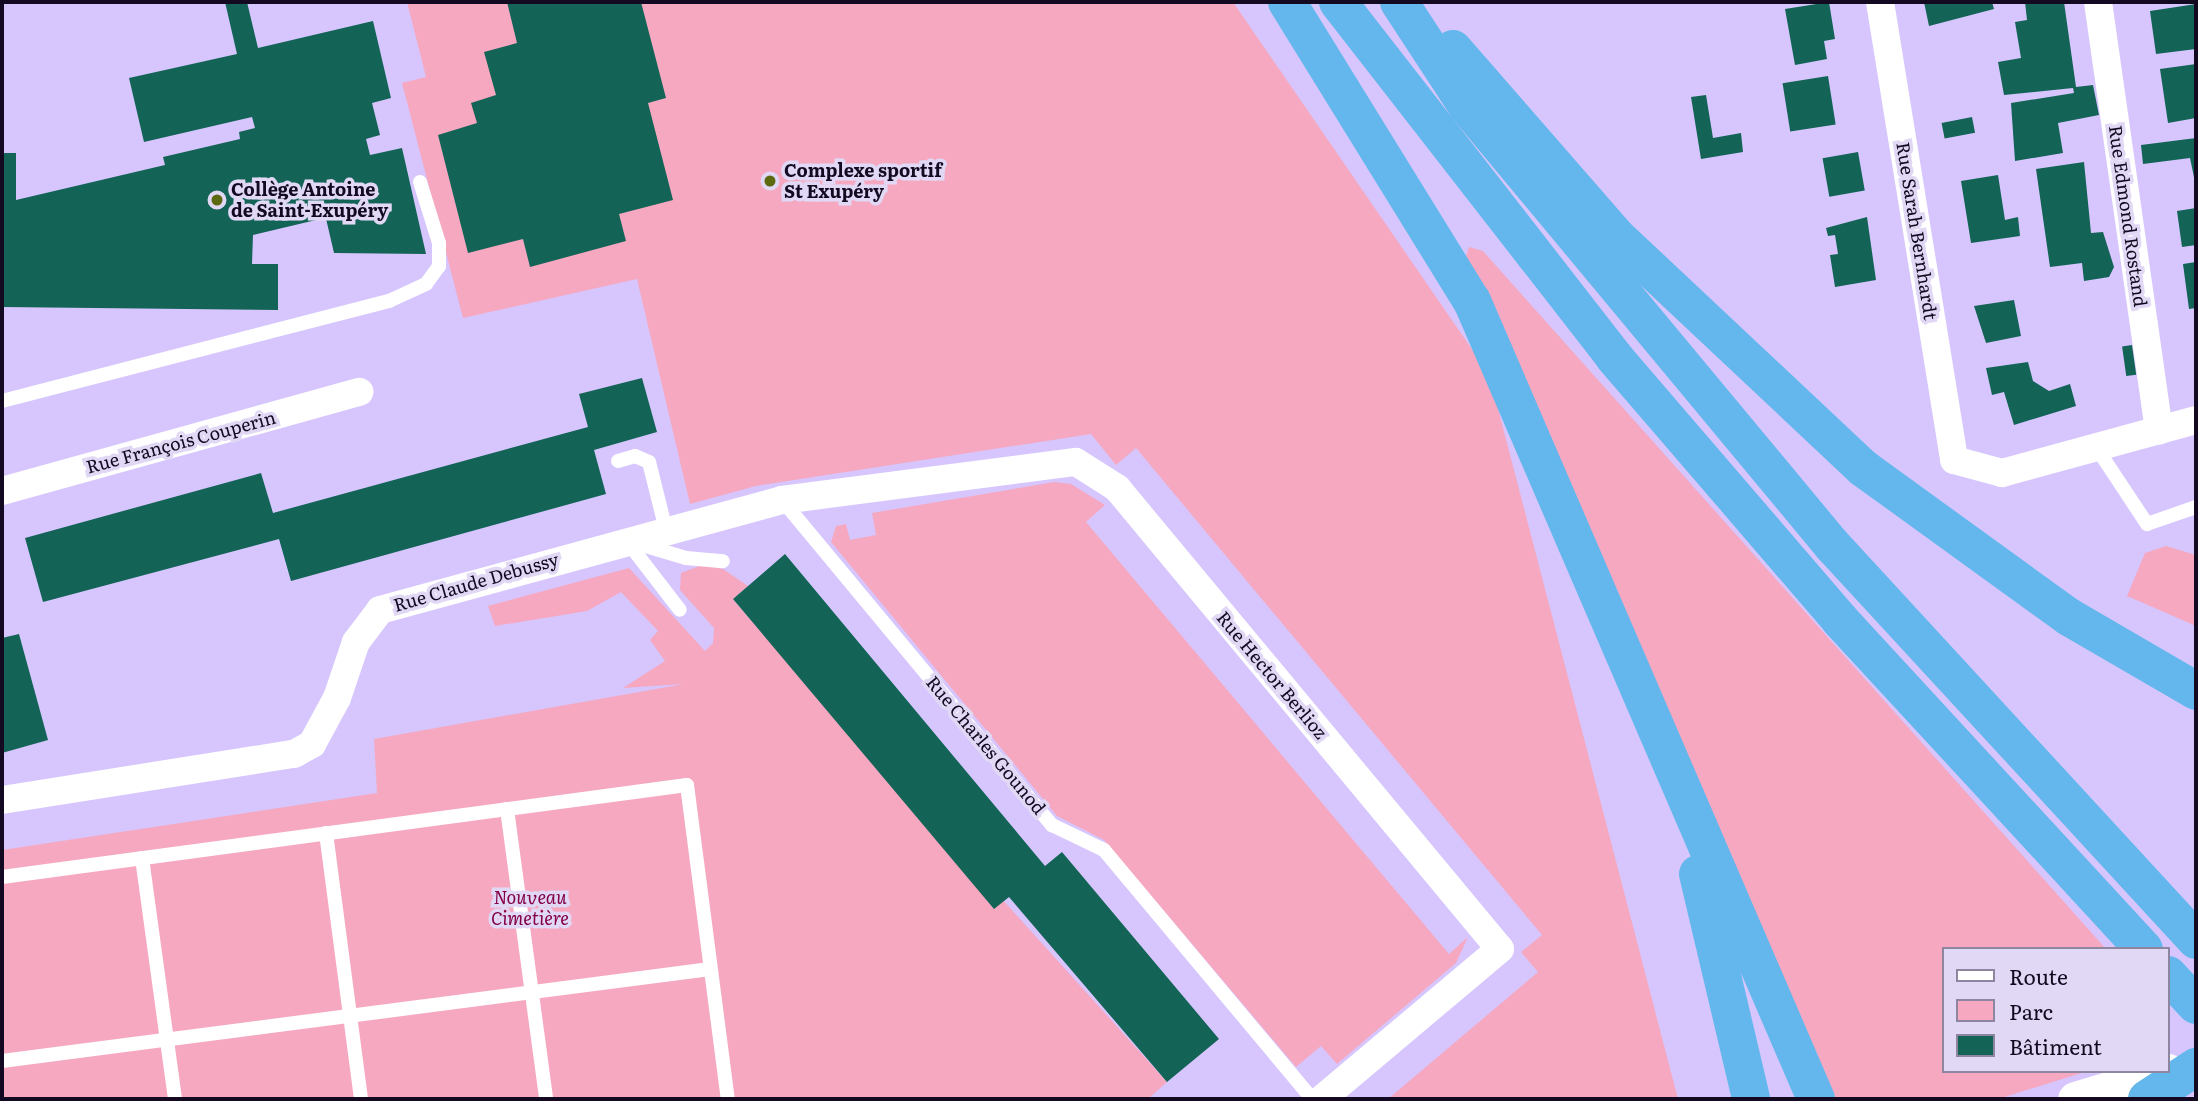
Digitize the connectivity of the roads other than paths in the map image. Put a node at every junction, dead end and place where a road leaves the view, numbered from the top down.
1 (1287, 2) edge
2 (1338, 2) edge
3 (1399, 2) edge
4 (1411, 2) edge
5 (1880, 2) edge
6 (2098, 2) edge
7 (420, 182) dead end
8 (360, 393) dead end
9 (2, 401) edge
10 (2196, 420) edge
11 (2159, 431) junction
12 (2098, 450) junction
13 (618, 461) dead end
14 (2, 491) edge
15 (782, 500) junction
16 (2196, 507) edge
17 (666, 530) junction
18 (625, 539) junction
19 (723, 561) dead end
20 (680, 610) dead end
21 (2196, 691) edge
22 (1670, 763) junction
23 (2, 800) edge
24 (507, 809) junction
25 (326, 833) junction
26 (142, 858) junction
27 (2, 877) edge
28 (2196, 940) edge
29 (2142, 947) edge
30 (710, 969) junction
31 (2170, 977) edge
32 (532, 992) junction
33 (2196, 1005) edge
34 (350, 1016) junction
35 (166, 1040) junction
36 (2, 1061) edge
37 (2196, 1065) edge
38 (2170, 1071) edge
39 (2165, 1073) edge
40 (2132, 1093) edge
41 (174, 1099) edge
42 (362, 1099) edge
43 (546, 1099) edge
44 (728, 1099) edge
45 (1312, 1099) edge
46 (1322, 1099) edge
47 (1751, 1099) edge
48 (1816, 1099) edge
49 (2075, 1099) edge

1 - 22 highway
2 - 29 highway
3 - 28 highway
4 - 21 highway
5 - 12 street, Rue Sarah Bernhardt
6 - 11 street, Rue Edmond Rostand
7 - 9 lane
8 - 14 street, Rue François Couperin
10 - 11 street
11 - 12 street
12 - 16 lane
13 - 17 lane
15 - 17 street, Rue Claude Debussy
15 - 45 lane, Rue Charles Gounod
15 - 46 street, Rue Hector Berlioz
17 - 18 street, Rue Claude Debussy
18 - 19 lane
18 - 20 lane
18 - 23 street, Rue Claude Debussy
22 - 47 highway
22 - 48 highway
24 - 25 lane
24 - 30 lane
24 - 32 lane
25 - 26 lane
25 - 34 lane
26 - 27 lane
26 - 35 lane
30 - 32 lane
30 - 44 lane
31 - 33 highway
32 - 34 lane
32 - 43 lane
34 - 35 lane
34 - 42 lane
35 - 36 lane
35 - 41 lane
37 - 38 street
37 - 40 highway
39 - 40 street
40 - 49 street

